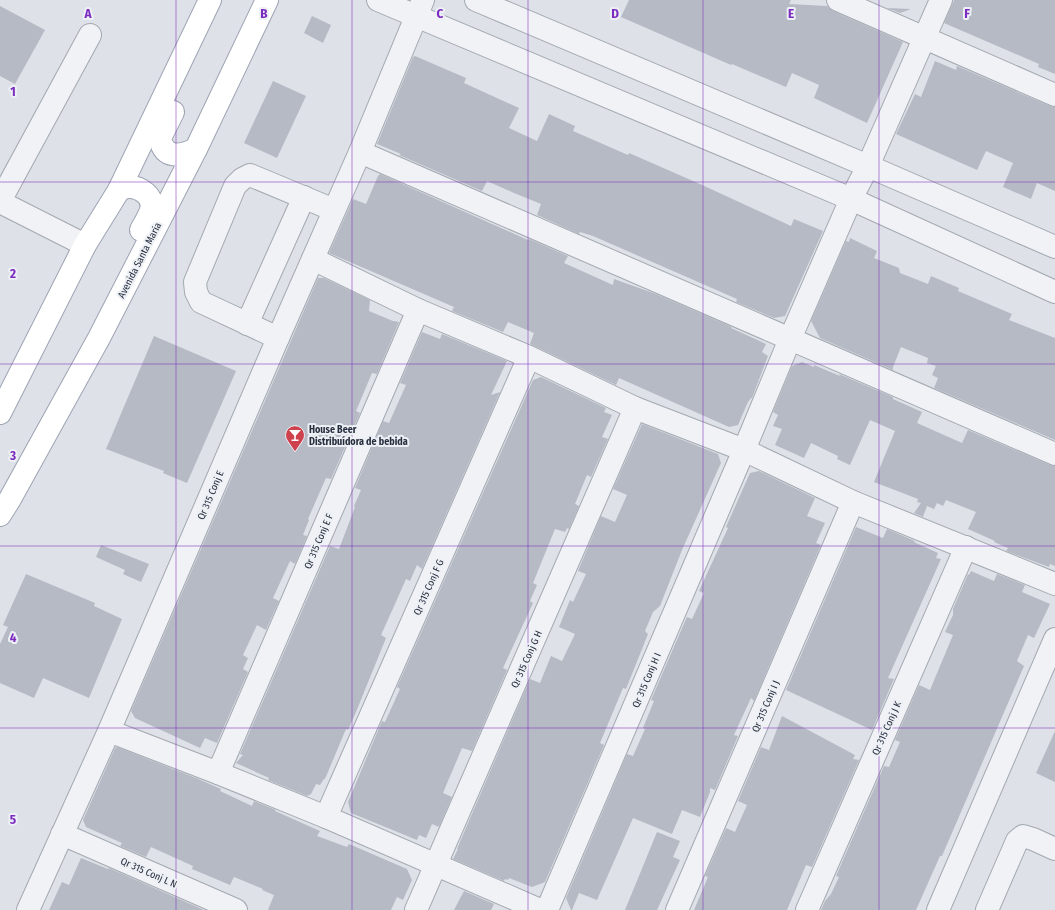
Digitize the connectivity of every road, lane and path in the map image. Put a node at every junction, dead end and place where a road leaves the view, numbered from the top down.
1 (210, 0) edge
2 (268, 0) edge
3 (378, 0) edge
4 (476, 0) edge
5 (838, 0) edge
6 (940, 0) edge
7 (420, 8) edge
8 (200, 25) junction
9 (90, 35) dead end
10 (924, 38) junction
11 (1055, 95) edge
12 (196, 149) junction
13 (360, 152) junction
14 (868, 166) junction
15 (119, 190) junction
16 (304, 197) junction
17 (851, 199) junction
18 (0, 202) edge
19 (334, 210) junction
20 (85, 245) junction
21 (1055, 247) edge
22 (313, 259) junction
23 (1055, 292) edge
24 (418, 310) junction
25 (247, 324) junction
26 (99, 338) junction
27 (278, 338) junction
28 (790, 339) junction
29 (529, 357) junction
30 (635, 408) junction
31 (0, 413) edge
32 (744, 450) junction
33 (1055, 454) edge
34 (853, 502) junction
35 (0, 515) edge
36 (966, 547) junction
37 (1055, 584) edge
38 (1055, 639) edge
39 (109, 731) junction
40 (218, 773) junction
41 (326, 817) junction
42 (62, 834) junction
43 (1055, 849) edge
44 (436, 864) junction
45 (28, 910) edge
46 (236, 910) edge
47 (416, 910) edge
48 (540, 910) edge
49 (547, 910) edge
50 (677, 910) edge
51 (807, 910) edge
52 (938, 910) edge
53 (987, 910) edge

1 - 8 main road
2 - 12 main road, Avenida Santa Maria
3 - 7 street
4 - 14 street
5 - 10 street
6 - 10 street, Qr 315 Conj H I
7 - 13 street, Qr 315 Conj E
7 - 17 street
8 - 12 main road
8 - 15 main road
9 - 18 street
10 - 11 street
10 - 14 street, Qr 315 Conj H I
12 - 26 main road, Avenida Santa Maria
13 - 19 street, Qr 315 Conj E
13 - 28 street
14 - 17 street, Qr 315 Conj H I
14 - 21 street
15 - 20 main road
15 - 26 main road
16 - 19 street
16 - 25 street
16 - 25 street
17 - 23 street
17 - 28 street, Qr 315 Conj H I
18 - 20 street
19 - 22 street, Qr 315 Conj E
20 - 31 main road
22 - 24 street
22 - 27 street, Qr 315 Conj E
24 - 29 street
24 - 40 street, Qr 315 Conj E F
25 - 27 street
26 - 35 main road, Avenida Santa Maria
27 - 39 street, Qr 315 Conj E
28 - 32 street, Qr 315 Conj H I
28 - 33 street
29 - 30 street
29 - 41 street, Qr 315 Conj F G
30 - 32 street
30 - 44 street, Qr 315 Conj G H
32 - 34 street
32 - 49 street, Qr 315 Conj H I
34 - 36 street
34 - 50 street, Qr 315 Conj I J
36 - 37 street
36 - 51 street, Qr 315 Conj J K
38 - 52 street
39 - 40 street
39 - 42 street, Qr 315 Conj E
40 - 41 street
41 - 44 street
42 - 45 street, Qr 315 Conj E
42 - 46 street, Qr 315 Conj L N
43 - 53 street
44 - 47 street, Qr 315 Conj G H
44 - 48 street

